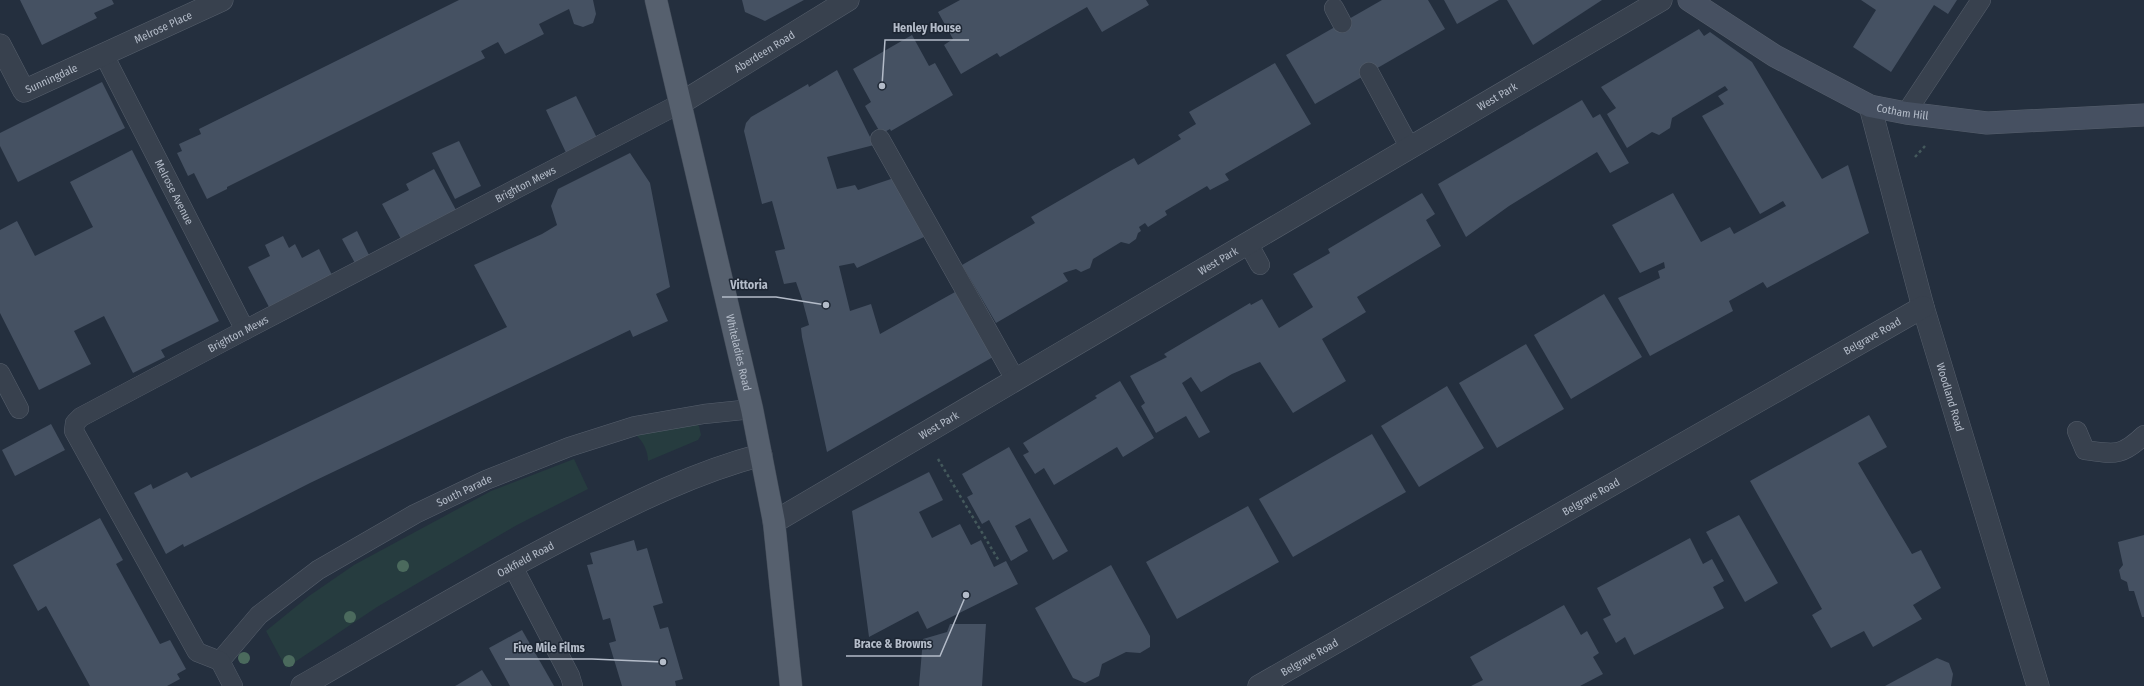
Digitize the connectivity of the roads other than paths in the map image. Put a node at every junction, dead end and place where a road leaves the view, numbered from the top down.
1 (222, 0) edge
2 (656, 0) edge
3 (848, 0) edge
4 (1661, 0) edge
5 (1689, 0) edge
6 (1981, 0) edge
7 (0, 45) edge
8 (104, 55) junction
9 (1369, 72) dead end
10 (681, 103) junction
11 (1870, 106) junction
12 (1906, 112) junction
13 (2144, 115) edge
14 (880, 139) dead end
15 (1410, 148) junction
16 (1248, 243) junction
17 (1260, 265) dead end
18 (1923, 307) junction
19 (245, 330) junction
20 (0, 373) edge
21 (1015, 379) junction
22 (19, 409) dead end
23 (752, 409) junction
24 (2077, 431) dead end
25 (2144, 435) edge
26 (760, 455) junction
27 (774, 522) junction
28 (512, 565) junction
29 (220, 661) junction
30 (233, 686) edge
31 (302, 686) edge
32 (574, 686) edge
33 (791, 686) edge
34 (1259, 686) edge
35 (2038, 686) edge

1 - 8 street, Melrose Place
2 - 10 main road, Whiteladies Road
3 - 10 street, Aberdeen Road
4 - 15 street, West Park
5 - 11 street, Cotham Hill
6 - 12 lane
7 - 8 street, Sunningdale
8 - 19 lane, Melrose Avenue
9 - 15 lane
10 - 19 lane, Brighton Mews
10 - 23 main road, Whiteladies Road
11 - 12 street, Cotham Hill
11 - 18 street, Woodland Road
12 - 13 street, Cotham Hill
14 - 21 lane
15 - 16 street, West Park
16 - 17 lane
16 - 21 street, West Park
18 - 34 street, Belgrave Road
18 - 35 street, Woodland Road
19 - 29 lane, Brighton Mews
20 - 22 lane
21 - 27 street, West Park
23 - 26 main road, Whiteladies Road
23 - 29 lane, South Parade
24 - 25 lane
26 - 27 main road, Whiteladies Road
26 - 28 street, Oakfield Road
27 - 33 main road, Whiteladies Road
28 - 31 street, Oakfield Road
28 - 32 lane
29 - 30 lane

